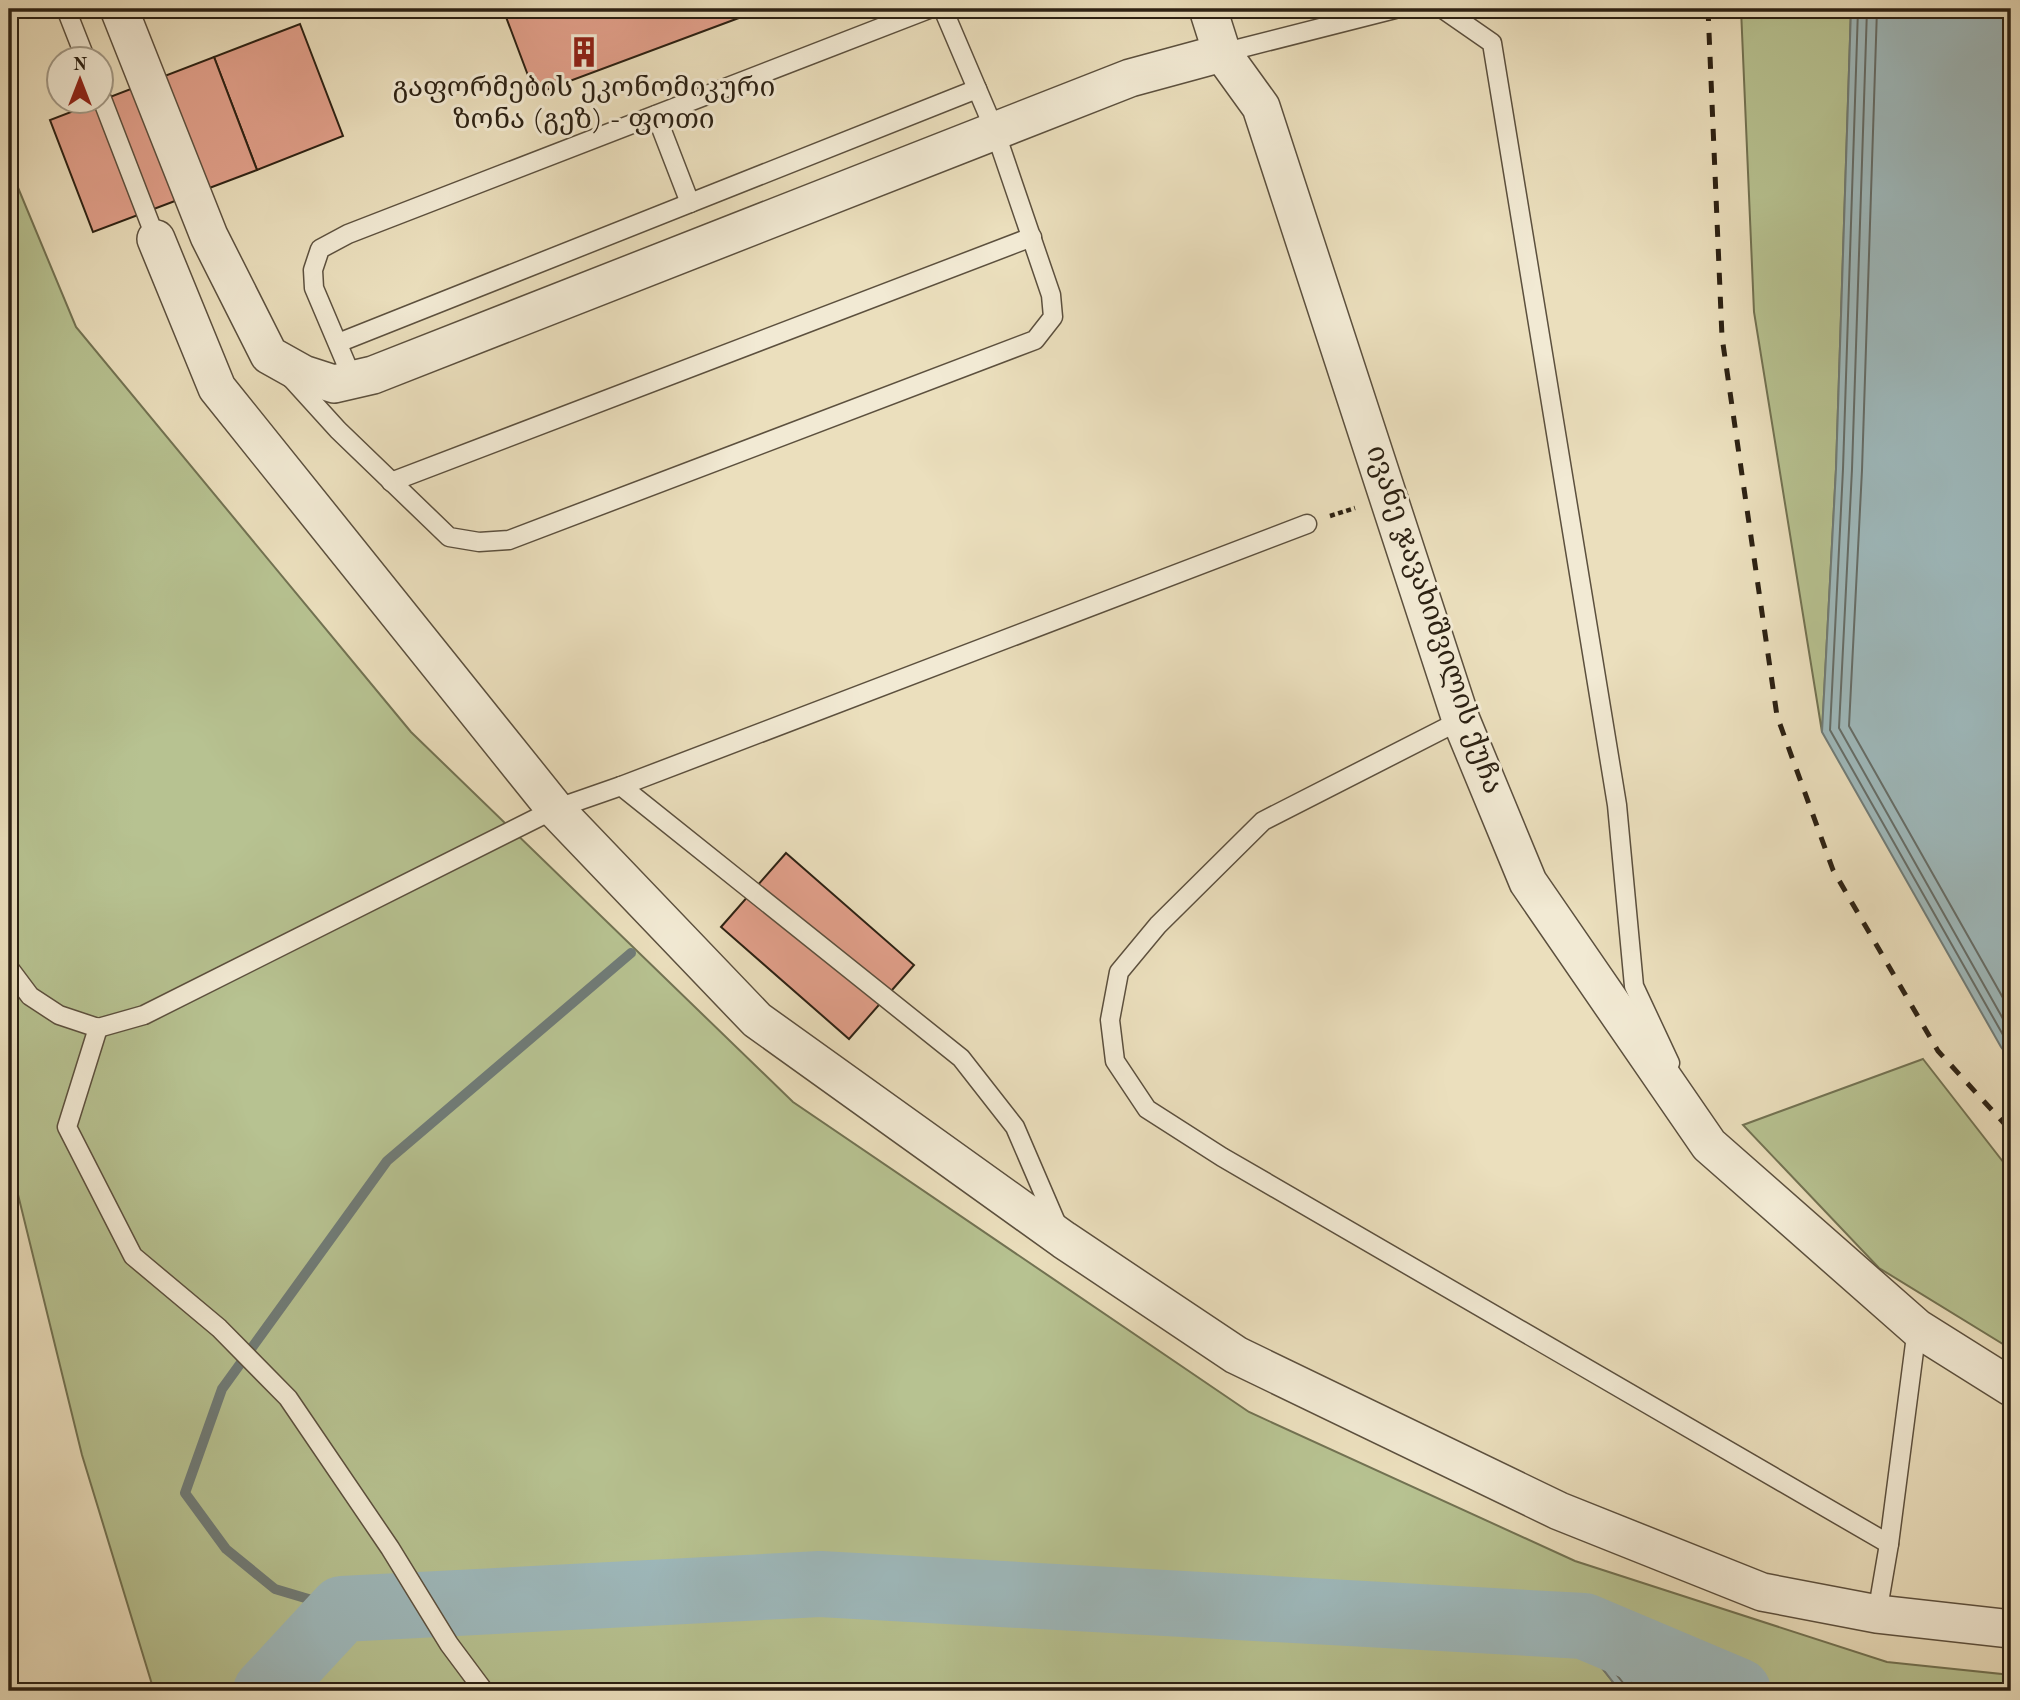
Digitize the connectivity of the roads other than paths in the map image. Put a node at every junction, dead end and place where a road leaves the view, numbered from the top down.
1 (66, 9) edge
2 (119, 9) edge
3 (929, 9) edge
4 (943, 9) edge
5 (1209, 9) edge
6 (1395, 9) edge
7 (1443, 9) edge
8 (81, 46) edge
9 (1222, 53) junction
10 (977, 89) junction
11 (656, 115) junction
12 (109, 116) edge
13 (995, 131) junction
14 (691, 203) junction
15 (1031, 237) junction
16 (156, 239) joint
17 (338, 343) junction
18 (269, 355) junction
19 (353, 380) junction
20 (391, 482) junction
21 (1307, 524) road end
22 (1461, 720) junction
23 (621, 786) junction
24 (555, 809) junction
25 (9, 968) edge
26 (98, 1028) junction
27 (1709, 1145) junction
28 (1064, 1240) junction
29 (1917, 1328) junction
30 (2011, 1387) edge
31 (1889, 1544) junction
32 (1877, 1614) junction
33 (2011, 1629) edge
34 (484, 1691) edge

1 - 8 lane
2 - 18 street
3 - 11 lane
4 - 10 lane
5 - 9 street, ივანე ჯავახიშვილის ქუჩა
6 - 9 lane
7 - 27 lane
9 - 13 street
9 - 22 street, ივანე ჯავახიშვილის ქუჩა
10 - 13 lane
10 - 14 lane
11 - 14 lane
11 - 17 lane
12 - 16 lane
13 - 15 lane
13 - 19 street
14 - 17 lane
15 - 20 lane
15 - 20 lane
16 - 24 street
17 - 19 lane
18 - 19 street
18 - 20 lane
21 - 23 lane
22 - 27 street, ივანე ჯავახიშვილის ქუჩა
22 - 31 lane
23 - 24 lane
23 - 28 lane
24 - 26 lane
24 - 28 street
25 - 26 lane
26 - 34 lane
27 - 29 street, ივანე ჯავახიშვილის ქუჩა
28 - 32 street
29 - 30 street, ივანე ჯავახიშვილის ქუჩა
29 - 31 lane
31 - 32 lane
32 - 33 street

